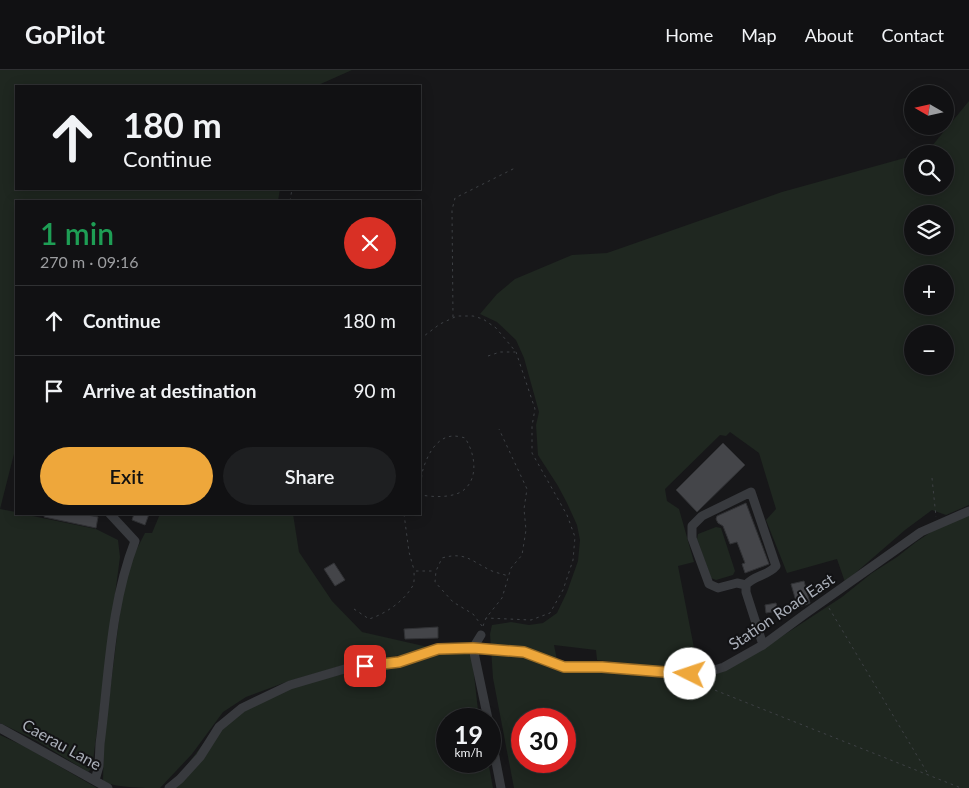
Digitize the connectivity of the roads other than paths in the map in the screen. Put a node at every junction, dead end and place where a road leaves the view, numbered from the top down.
1 (969, 511) edge
2 (111, 515) edge
3 (746, 585) junction
4 (481, 635) dead end
5 (763, 645) junction
6 (473, 648) junction
7 (486, 708) edge
8 (0, 728) edge
9 (498, 773) edge
10 (94, 780) junction
11 (108, 788) edge
12 (169, 788) edge
13 (501, 788) edge

1 - 5 street, Station Road East
2 - 10 street
3 - 3 street
3 - 5 street
4 - 6 street
5 - 6 street, Station Road East
6 - 7 street
6 - 12 street, Station Road East
8 - 10 street, Caerau Lane
9 - 13 street
10 - 11 street, Caerau Lane

